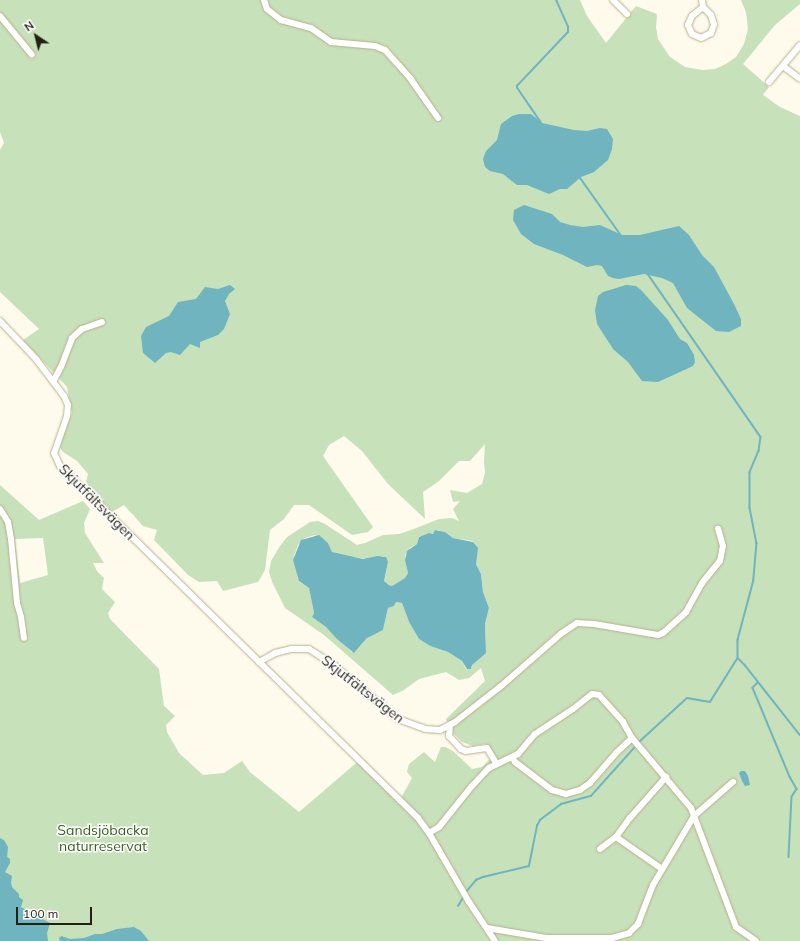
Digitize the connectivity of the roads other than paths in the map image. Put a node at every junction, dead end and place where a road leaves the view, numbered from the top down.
1 (264, 0) edge
2 (613, 0) edge
3 (702, 0) edge
4 (703, 7) junction
5 (626, 14) dead end
6 (0, 16) edge
7 (800, 45) edge
8 (32, 55) dead end
9 (783, 66) junction
10 (800, 79) edge
11 (769, 82) dead end
12 (438, 118) dead end
13 (0, 321) edge
14 (102, 322) dead end
15 (54, 380) junction
16 (0, 509) edge
17 (718, 529) dead end
18 (24, 638) dead end
19 (259, 662) junction
20 (450, 725) junction
21 (632, 738) junction
22 (513, 758) junction
23 (496, 764) junction
24 (666, 776) junction
25 (733, 782) dead end
26 (694, 816) junction
27 (429, 833) junction
28 (616, 837) junction
29 (600, 849) dead end
30 (662, 869) junction
31 (487, 928) junction
32 (495, 941) edge
33 (756, 941) edge

1 - 12 street
2 - 5 street
3 - 4 street
4 - 4 street
6 - 8 street
7 - 9 street
9 - 10 street
9 - 11 street
13 - 15 street, Skjutfältsvägen
14 - 15 street
15 - 19 street, Skjutfältsvägen
16 - 18 street
17 - 20 street, Skjutfältsvägen
19 - 20 street, Skjutfältsvägen
19 - 27 street
20 - 23 street
21 - 22 street
21 - 22 street
21 - 24 street
22 - 23 street
23 - 27 street
24 - 26 street
24 - 28 street
25 - 26 street
26 - 30 street
26 - 33 street
27 - 31 street
28 - 29 street
28 - 30 street
30 - 31 street
31 - 32 street

